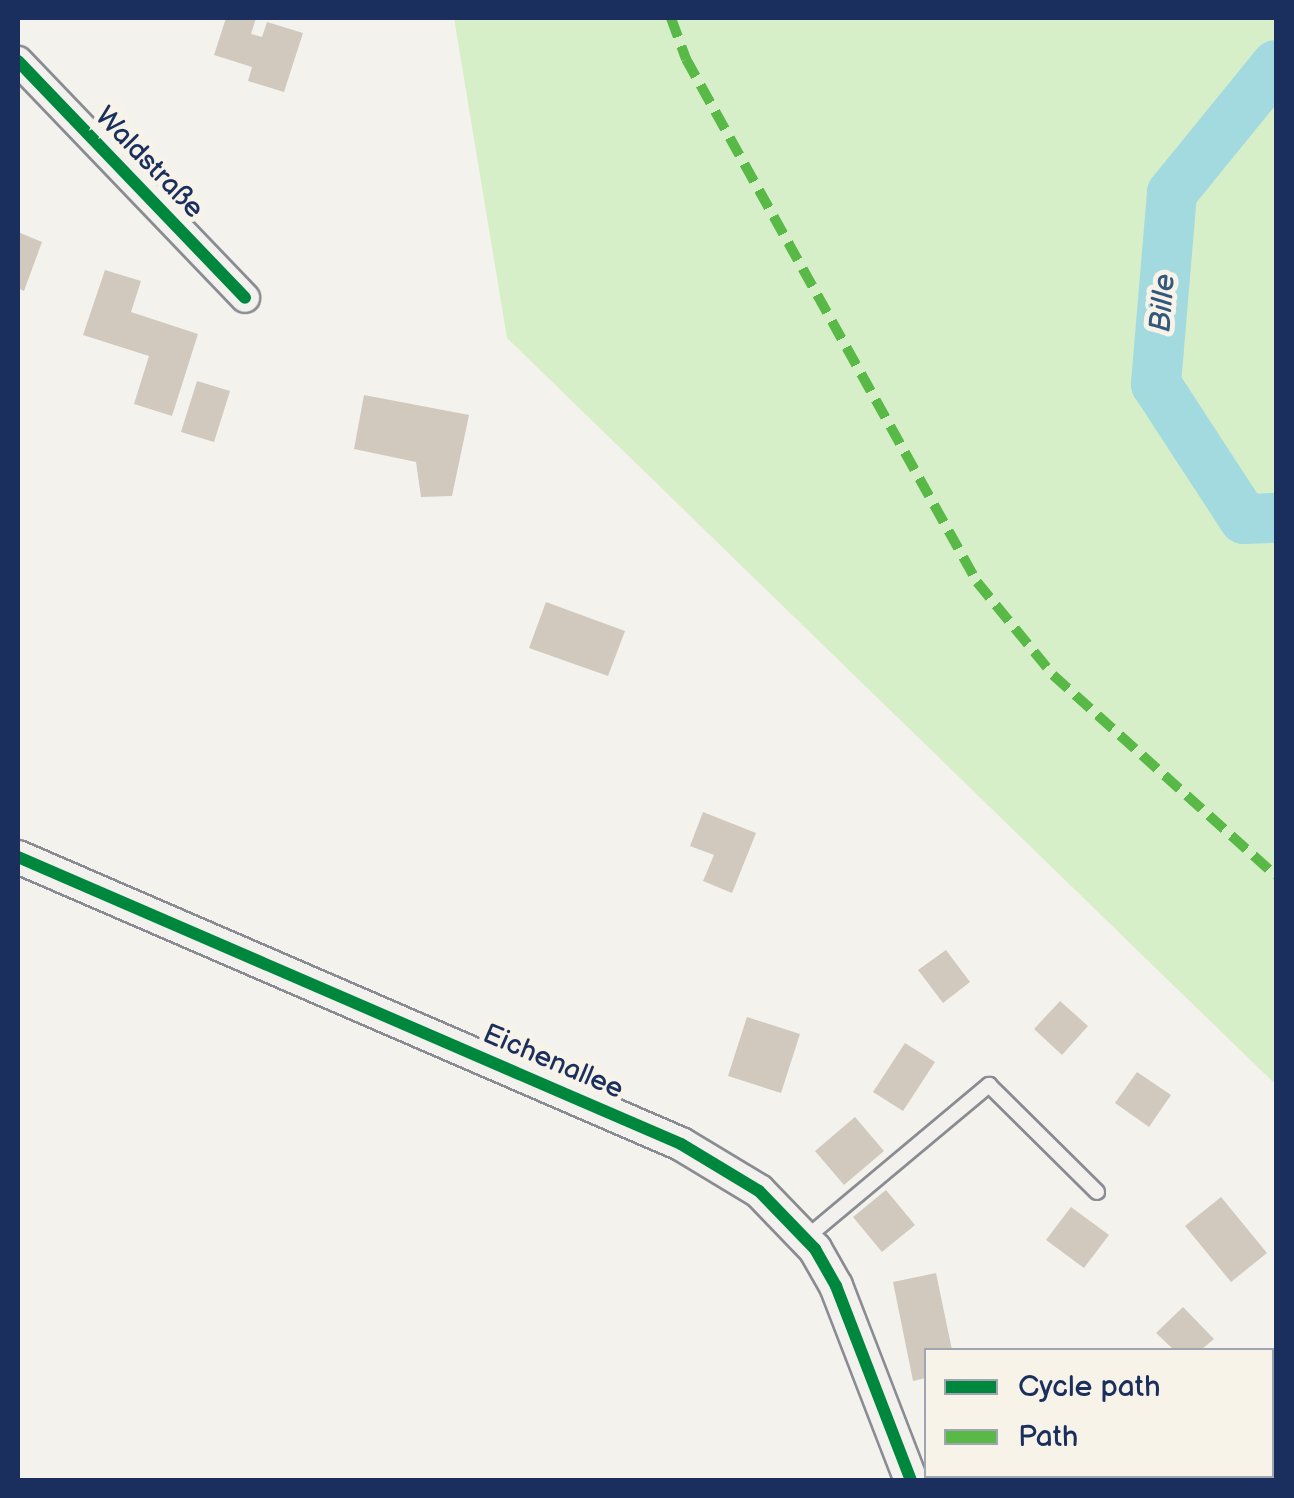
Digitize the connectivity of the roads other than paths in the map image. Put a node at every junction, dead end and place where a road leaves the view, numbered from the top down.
1 (18, 62) edge
2 (245, 298) dead end
3 (18, 857) edge
4 (1096, 1192) dead end
5 (806, 1238) junction
6 (911, 1480) edge

1 - 2 street, Waldstraße
3 - 5 street, Eichenallee
4 - 5 lane
5 - 6 street, Eichenallee

